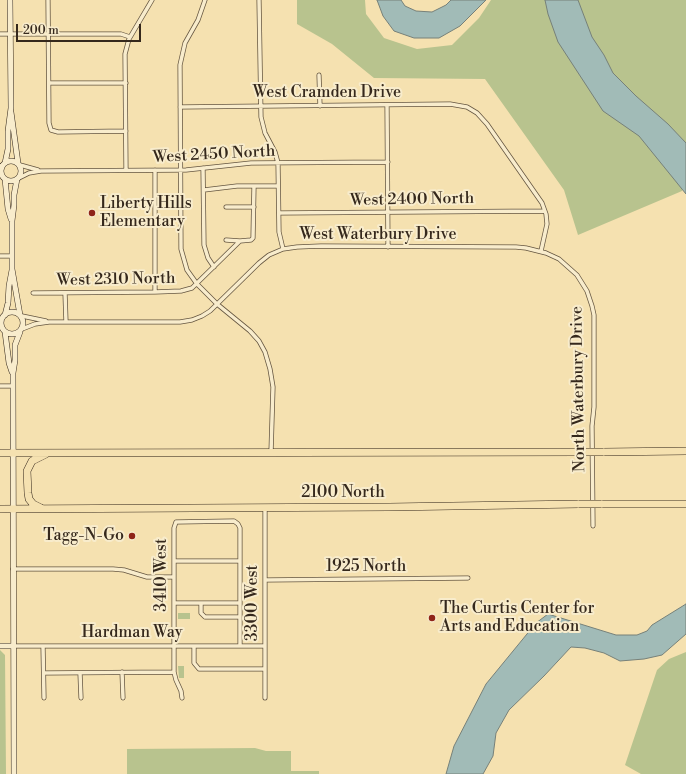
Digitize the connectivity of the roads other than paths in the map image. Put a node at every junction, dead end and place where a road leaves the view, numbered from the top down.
1 (10, 0) edge
2 (48, 0) edge
3 (152, 0) edge
4 (205, 0) edge
5 (259, 0) edge
6 (0, 34) edge
7 (10, 34) junction
8 (48, 34) junction
9 (130, 37) junction
10 (319, 75) dead end
11 (48, 83) junction
12 (126, 83) junction
13 (387, 105) junction
14 (260, 106) junction
15 (320, 106) junction
16 (180, 107) junction
17 (11, 108) junction
18 (126, 132) junction
19 (388, 162) junction
20 (278, 163) junction
21 (19, 164) junction
22 (3, 165) edge
23 (203, 168) junction
24 (126, 170) junction
25 (155, 170) junction
26 (180, 170) junction
27 (41, 171) junction
28 (3, 178) edge
29 (18, 179) junction
30 (254, 186) junction
31 (278, 186) junction
32 (204, 190) junction
33 (226, 207) dead end
34 (254, 207) junction
35 (545, 211) junction
36 (388, 212) junction
37 (279, 213) junction
38 (12, 221) junction
39 (226, 240) dead end
40 (240, 241) junction
41 (388, 247) junction
42 (283, 249) junction
43 (541, 251) junction
44 (0, 256) edge
45 (12, 256) junction
46 (214, 267) junction
47 (12, 269) junction
48 (197, 284) junction
49 (155, 292) junction
50 (33, 293) dead end
51 (65, 293) junction
52 (217, 304) junction
53 (3, 316) edge
54 (21, 316) junction
55 (49, 322) junction
56 (66, 322) junction
57 (3, 331) edge
58 (21, 331) junction
59 (13, 372) junction
60 (0, 386) edge
61 (13, 386) junction
62 (686, 451) edge
63 (271, 452) junction
64 (0, 453) edge
65 (14, 453) junction
66 (52, 453) junction
67 (686, 504) edge
68 (265, 508) junction
69 (0, 509) edge
70 (14, 509) junction
71 (45, 509) junction
72 (593, 526) dead end
73 (174, 561) junction
74 (240, 561) junction
75 (13, 569) junction
76 (174, 577) junction
77 (468, 578) dead end
78 (265, 580) junction
79 (202, 603) junction
80 (240, 603) junction
81 (174, 604) junction
82 (240, 617) junction
83 (0, 646) edge
84 (14, 646) junction
85 (44, 646) junction
86 (174, 646) junction
87 (194, 646) junction
88 (240, 646) junction
89 (265, 646) junction
90 (265, 669) junction
91 (122, 672) junction
92 (174, 672) junction
93 (44, 673) junction
94 (80, 673) junction
95 (44, 698) dead end
96 (81, 698) dead end
97 (123, 698) dead end
98 (182, 698) dead end
99 (265, 698) dead end
100 (14, 774) edge

1 - 7 street
2 - 8 street
3 - 9 street
4 - 16 street
5 - 14 street
6 - 7 street
7 - 8 street
7 - 17 street
8 - 9 street
8 - 11 street
9 - 12 street
10 - 15 street
11 - 12 street
11 - 18 street
12 - 18 street
13 - 15 street, West Cramden Drive
13 - 19 street
13 - 35 street, West Cramden Drive
14 - 15 street, West Cramden Drive
14 - 16 street, West Cramden Drive
14 - 20 street
16 - 26 street
17 - 21 street
17 - 22 street
18 - 24 street
19 - 20 street, West 2450 North
19 - 36 street
20 - 23 street, West 2450 North
20 - 31 street
21 - 22 street
21 - 27 street, West 2450 North
21 - 29 street
22 - 28 street
23 - 26 street, West 2450 North
23 - 32 street
24 - 25 street, West 2450 North
24 - 27 street, West 2450 North
25 - 26 street, West 2450 North
25 - 49 street
26 - 48 street
27 - 29 street, West 2450 North
28 - 29 street
28 - 38 street
29 - 38 street
30 - 31 street
30 - 32 street
30 - 34 street
31 - 37 street
32 - 46 street
33 - 34 street
34 - 40 street
35 - 36 street, West 2400 North
35 - 43 street
36 - 37 street, West 2400 North
36 - 41 street
37 - 42 street
38 - 45 street
39 - 40 street
40 - 46 street
41 - 42 street, West Waterbury Drive
41 - 43 street, West Waterbury Drive
42 - 52 street, West Waterbury Drive
43 - 72 street, North Waterbury Drive
44 - 45 street
45 - 47 street
46 - 48 street
47 - 53 street
47 - 54 street
48 - 49 street, West 2310 North
48 - 52 street
49 - 51 street, West 2310 North
50 - 51 street, West 2310 North
51 - 56 street
52 - 56 street, West Waterbury Drive
52 - 63 street
53 - 54 street
53 - 57 street
54 - 55 street, West Waterbury Drive
54 - 58 street
55 - 56 street, West Waterbury Drive
55 - 58 street, West Waterbury Drive
57 - 58 street
57 - 59 street
58 - 59 street
59 - 61 street
60 - 61 street
61 - 65 street
62 - 63 highway, bridge
63 - 66 highway
64 - 65 highway
65 - 66 highway
65 - 70 street
66 - 71 highway
67 - 68 highway, 2100 North, bridge
68 - 71 highway, 2100 North
68 - 78 street, 3300 West
69 - 70 highway, 2100 North
70 - 71 highway, 2100 North
70 - 75 street
73 - 74 street
73 - 74 street, 3410 West
73 - 76 street, 3410 West
74 - 80 street
75 - 76 street
75 - 84 street
76 - 81 street, 3410 West
77 - 78 street, 1925 North
78 - 89 street, 3300 West
79 - 80 street
79 - 81 street
79 - 82 street
80 - 82 street
81 - 86 street, 3410 West
82 - 88 street
83 - 84 street, Hardman Way
84 - 85 street, Hardman Way
84 - 100 street
85 - 86 street, Hardman Way
85 - 93 street
86 - 87 street, Hardman Way
86 - 92 street, 3410 West
87 - 88 street, Hardman Way
87 - 90 street
88 - 89 street, Hardman Way
89 - 90 street, 3300 West
90 - 99 street, 3300 West
91 - 92 street
91 - 94 street
91 - 97 street
92 - 98 street, 3410 West
93 - 94 street
93 - 95 street
94 - 96 street

